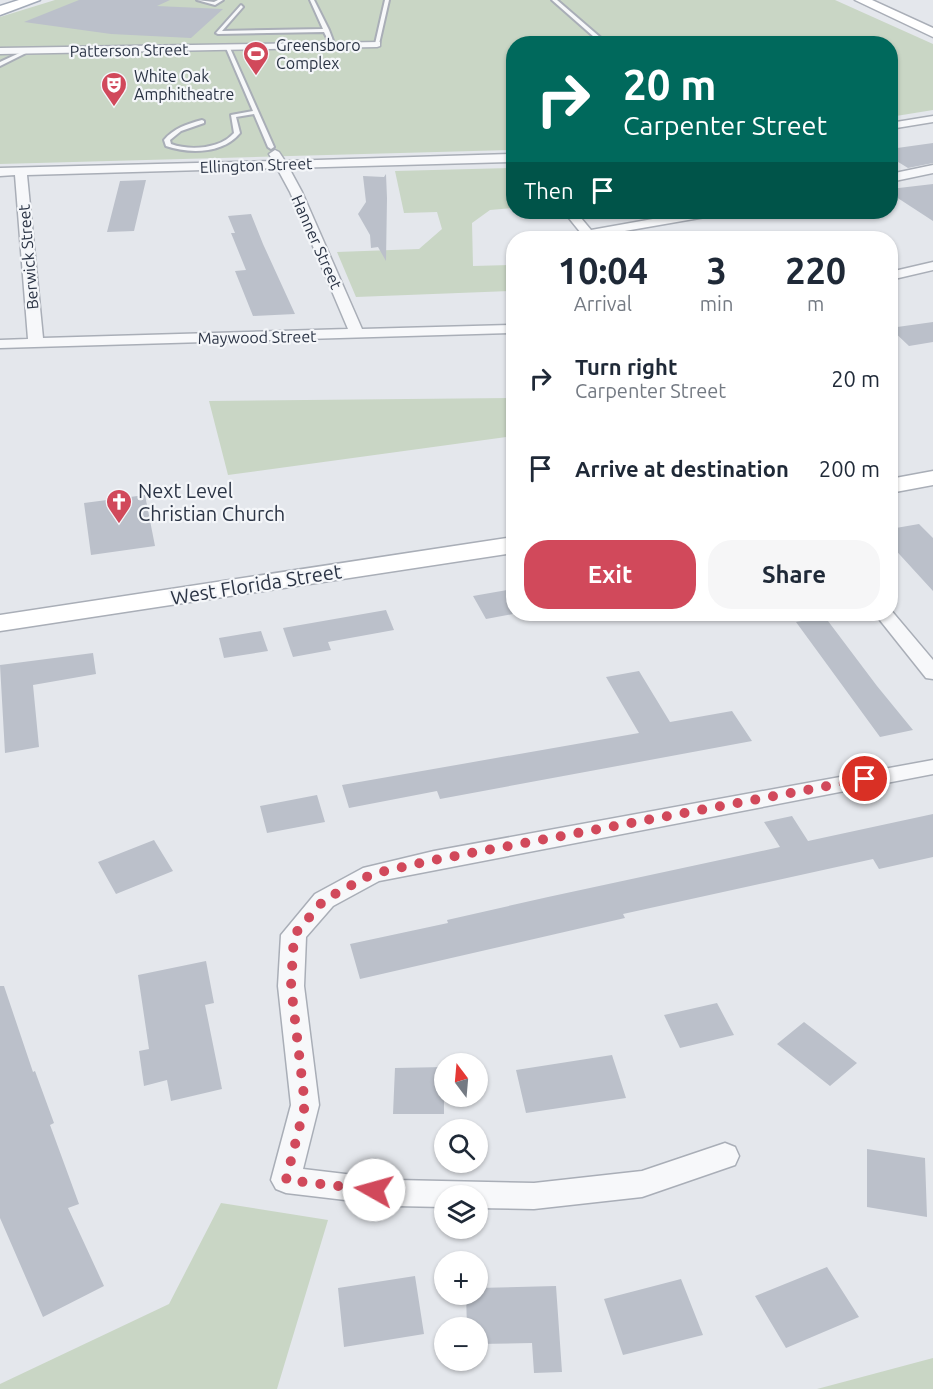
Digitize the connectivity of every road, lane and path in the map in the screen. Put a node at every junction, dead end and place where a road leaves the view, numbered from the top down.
1 (6, 0) edge
2 (33, 0) edge
3 (199, 0) edge
4 (220, 0) edge
5 (312, 0) edge
6 (387, 0) edge
7 (554, 0) edge
8 (861, 0) edge
9 (0, 2) edge
10 (241, 6) dead end
11 (0, 11) edge
12 (327, 30) junction
13 (933, 33) edge
14 (597, 36) edge
15 (0, 43) edge
16 (377, 44) joint
17 (333, 45) junction
18 (228, 48) junction
19 (30, 50) junction
20 (0, 51) edge
21 (0, 64) edge
22 (255, 112) junction
23 (933, 119) edge
24 (202, 122) dead end
25 (898, 125) edge
26 (272, 149) joint
27 (506, 158) edge
28 (280, 164) junction
29 (933, 170) edge
30 (21, 171) junction
31 (0, 172) edge
32 (898, 177) edge
33 (576, 219) edge
34 (676, 219) edge
35 (586, 231) edge
36 (615, 231) edge
37 (933, 266) edge
38 (898, 274) edge
39 (506, 329) edge
40 (357, 334) junction
41 (36, 343) junction
42 (0, 344) edge
43 (933, 478) edge
44 (898, 485) edge
45 (506, 546) edge
46 (891, 621) edge
47 (0, 622) edge
48 (933, 673) edge
49 (933, 767) edge
50 (725, 1156) dead end

1 - 9 main road
2 - 11 main road
3 - 4 lane
5 - 12 lane
6 - 16 lane
7 - 14 lane
8 - 13 main road
10 - 12 lane
12 - 17 lane
15 - 19 street, Patterson Street
16 - 17 street, Patterson Street
17 - 18 street, Patterson Street
18 - 19 street, Patterson Street
18 - 22 lane
19 - 20 street, Patterson Street
19 - 21 lane
22 - 24 lane
22 - 26 lane
23 - 25 street
26 - 28 street, Hanner Street
27 - 28 street, Ellington Street
28 - 30 street, Ellington Street
28 - 40 street, Hanner Street
29 - 32 street
30 - 31 street, Ellington Street
30 - 41 street, Berwick Street
33 - 35 street
34 - 36 street
37 - 38 street
39 - 40 street, Maywood Street
40 - 41 street, Maywood Street
41 - 42 street, Maywood Street
43 - 44 main road
45 - 47 main road, West Florida Street
46 - 48 street
49 - 50 street

